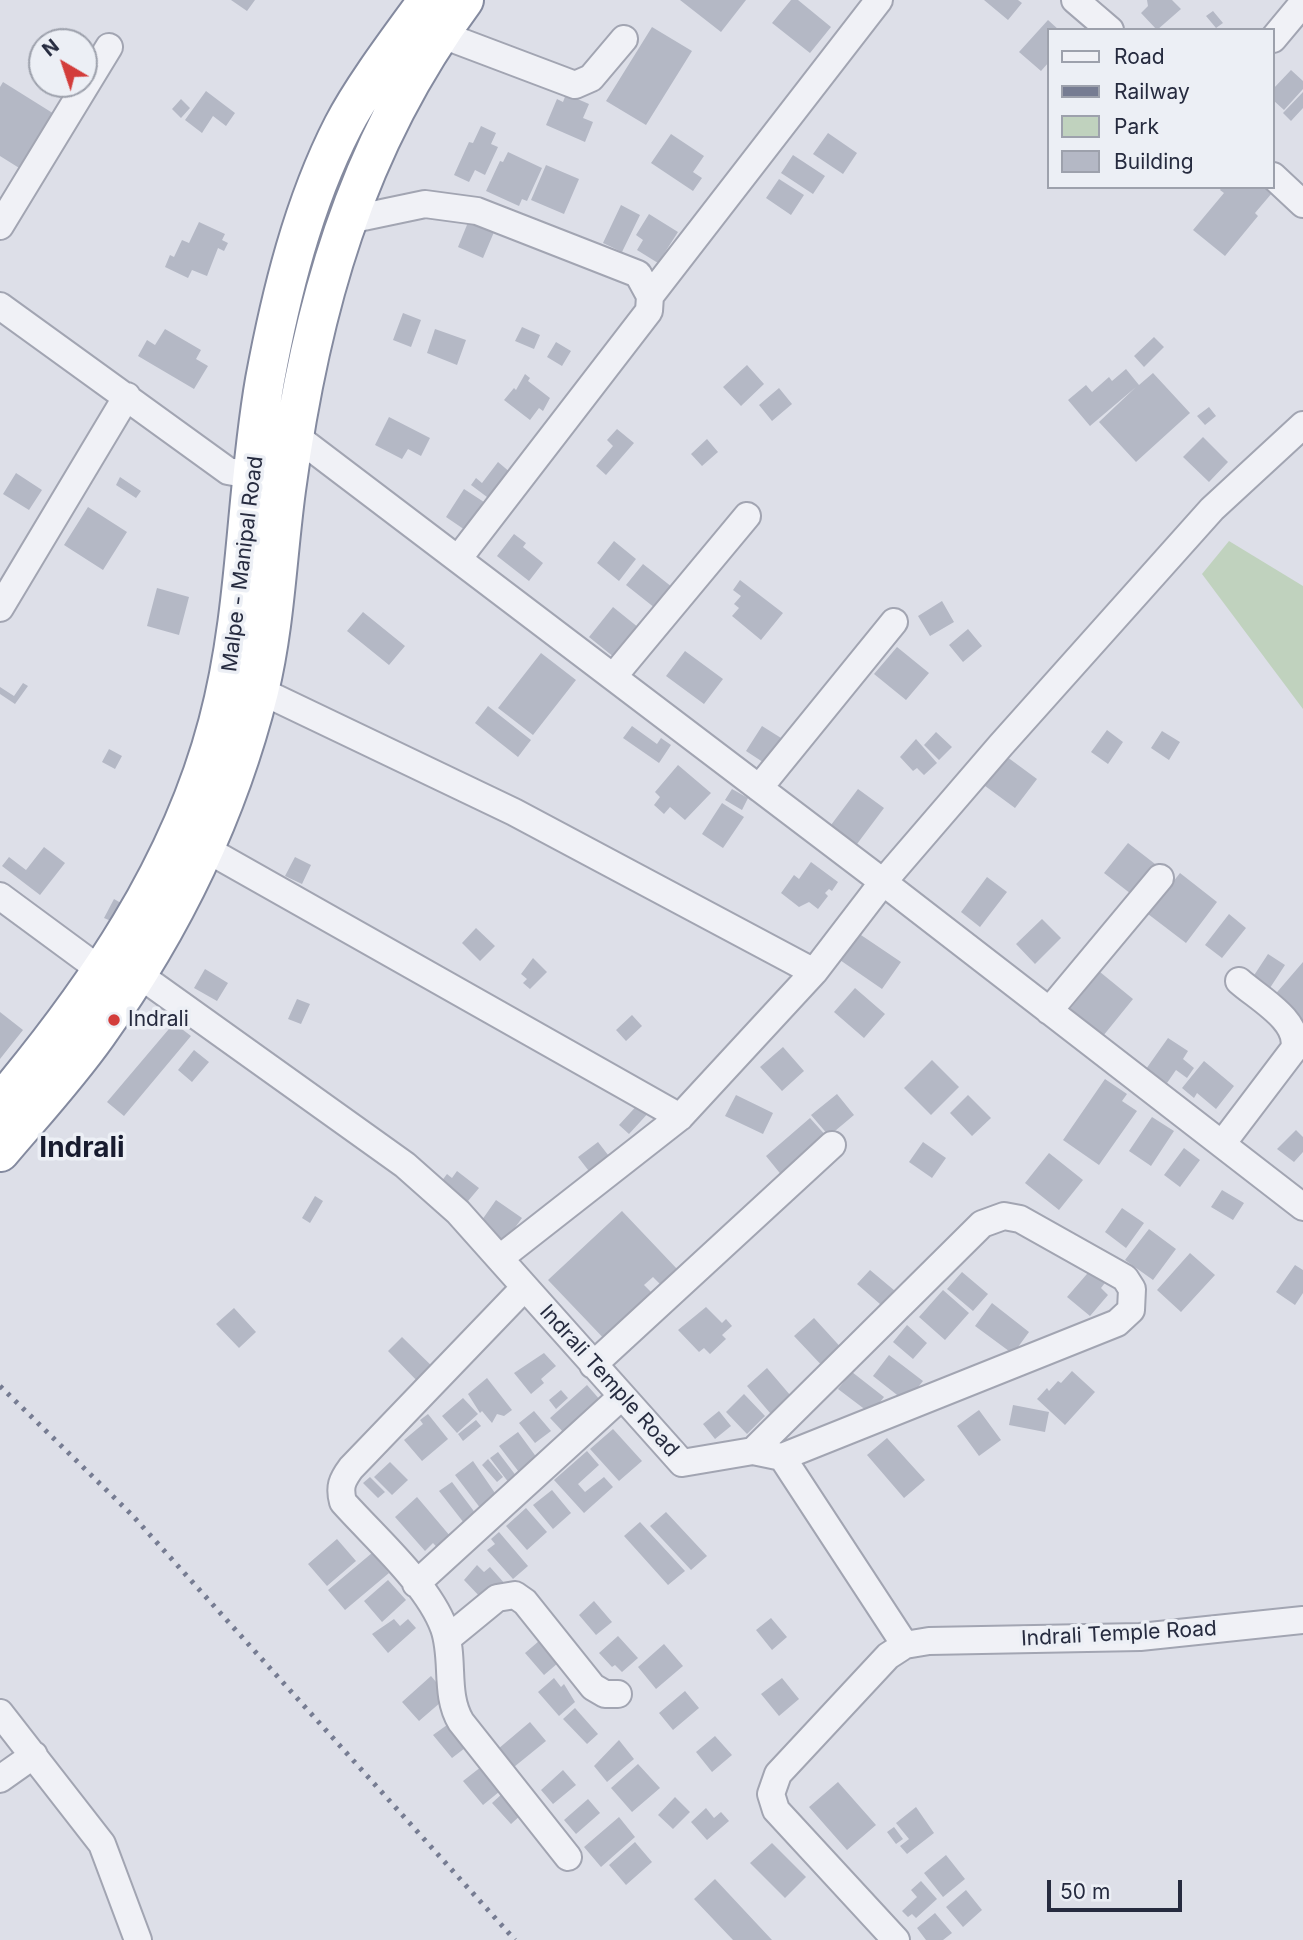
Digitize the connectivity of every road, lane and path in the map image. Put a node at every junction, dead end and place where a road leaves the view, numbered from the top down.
1 (464, 0) edge
2 (879, 0) edge
3 (1303, 2) edge
4 (1087, 4) edge
5 (431, 9) edge
6 (1108, 28) edge
7 (1275, 37) edge
8 (624, 39) dead end
9 (109, 47) dead end
10 (1275, 178) edge
11 (1303, 205) edge
12 (345, 221) junction
13 (0, 226) edge
14 (650, 296) junction
15 (0, 306) edge
16 (127, 396) junction
17 (1303, 425) edge
18 (293, 434) junction
19 (255, 476) junction
20 (747, 516) dead end
21 (458, 559) junction
22 (0, 608) edge
23 (894, 622) dead end
24 (613, 677) junction
25 (259, 690) junction
26 (222, 762) junction
27 (759, 788) junction
28 (206, 849) junction
29 (1160, 878) dead end
30 (883, 882) junction
31 (0, 896) edge
32 (814, 972) junction
33 (120, 973) junction
34 (1239, 981) dead end
35 (1049, 1011) junction
36 (0, 1104) edge
37 (680, 1117) junction
38 (1222, 1144) junction
39 (832, 1145) dead end
40 (0, 1152) edge
41 (1303, 1207) edge
42 (499, 1258) junction
43 (525, 1287) junction
44 (593, 1365) junction
45 (621, 1397) junction
46 (753, 1451) junction
47 (782, 1457) junction
48 (416, 1584) junction
49 (1303, 1620) edge
50 (447, 1639) junction
51 (905, 1645) junction
52 (618, 1694) dead end
53 (0, 1713) edge
54 (34, 1755) junction
55 (0, 1779) edge
56 (568, 1857) dead end
57 (138, 1940) edge
58 (896, 1940) edge

1 - 5 highway
2 - 14 street
3 - 7 street
4 - 6 street
5 - 8 street
5 - 12 highway
5 - 19 highway, Malpe - Manipal Road
9 - 13 street
10 - 11 street
12 - 14 street
12 - 18 highway
14 - 21 street
15 - 16 street
16 - 19 street
16 - 22 street
17 - 30 street
18 - 21 street
18 - 25 highway
19 - 26 highway, Malpe - Manipal Road
20 - 24 street
21 - 24 street
23 - 27 street
24 - 27 street
25 - 26 highway
25 - 32 street
26 - 28 highway
26 - 33 highway, Malpe - Manipal Road
27 - 30 street
28 - 33 highway
28 - 37 street
29 - 35 street
30 - 32 street
30 - 35 street
31 - 33 street, Indrali Temple Road
32 - 37 street
33 - 36 highway, Malpe - Manipal Road
33 - 40 highway
33 - 42 street, Indrali Temple Road
34 - 38 street
35 - 38 street
37 - 42 street
38 - 41 street
39 - 44 street
42 - 43 street, Indrali Temple Road
43 - 44 street, Indrali Temple Road
43 - 48 street
44 - 45 street, Indrali Temple Road
45 - 46 street, Indrali Temple Road
45 - 48 street
46 - 47 street, Indrali Temple Road
46 - 47 street
47 - 51 street
48 - 50 street
49 - 51 street, Indrali Temple Road
50 - 52 street
50 - 56 street
51 - 58 street
53 - 54 street
54 - 55 street
54 - 57 street

